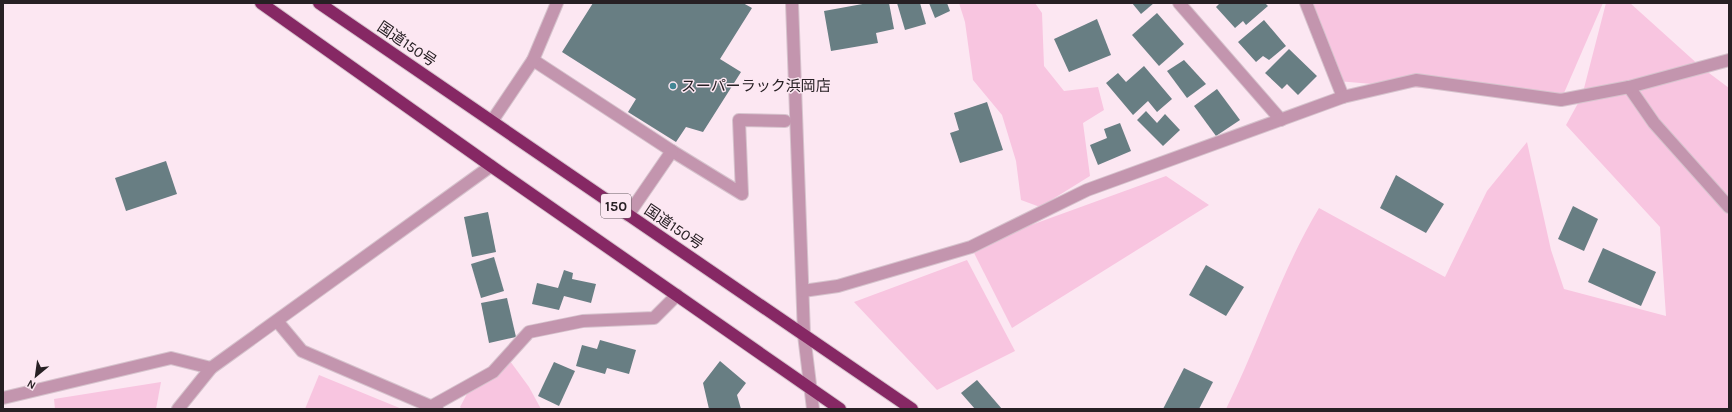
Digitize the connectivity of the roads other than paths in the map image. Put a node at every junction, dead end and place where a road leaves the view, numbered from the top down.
1 (261, 3) edge
2 (319, 3) edge
3 (557, 3) edge
4 (792, 3) edge
5 (1179, 3) edge
6 (1306, 3) edge
7 (533, 60) junction
8 (1729, 60) edge
9 (1629, 87) junction
10 (1343, 97) junction
11 (785, 120) dead end
12 (1282, 120) junction
13 (492, 121) junction
14 (672, 151) junction
15 (491, 166) junction
16 (1729, 207) edge
17 (628, 215) junction
18 (803, 291) junction
19 (677, 295) junction
20 (277, 321) junction
21 (804, 335) junction
22 (211, 368) junction
23 (812, 390) junction
24 (3, 398) edge
25 (433, 408) edge
26 (178, 409) edge
27 (813, 409) edge
28 (840, 409) edge
29 (912, 409) edge

1 - 15 highway, 150
2 - 13 highway, 国道150号 / 150
3 - 7 street
4 - 18 street
5 - 12 street
6 - 10 street
7 - 13 street
7 - 14 street
8 - 9 street
9 - 10 street
9 - 16 street
10 - 12 street
11 - 14 street
12 - 18 street
13 - 17 highway, 国道150号 / 150
14 - 17 street
15 - 19 highway, 150
15 - 20 street
17 - 21 highway, 国道150号 / 150
18 - 21 street
19 - 23 highway, 150
19 - 25 street
20 - 22 street
20 - 25 street
21 - 23 street
21 - 29 highway, 国道150号 / 150
22 - 24 street
22 - 26 street
23 - 27 street
23 - 28 highway, 150

